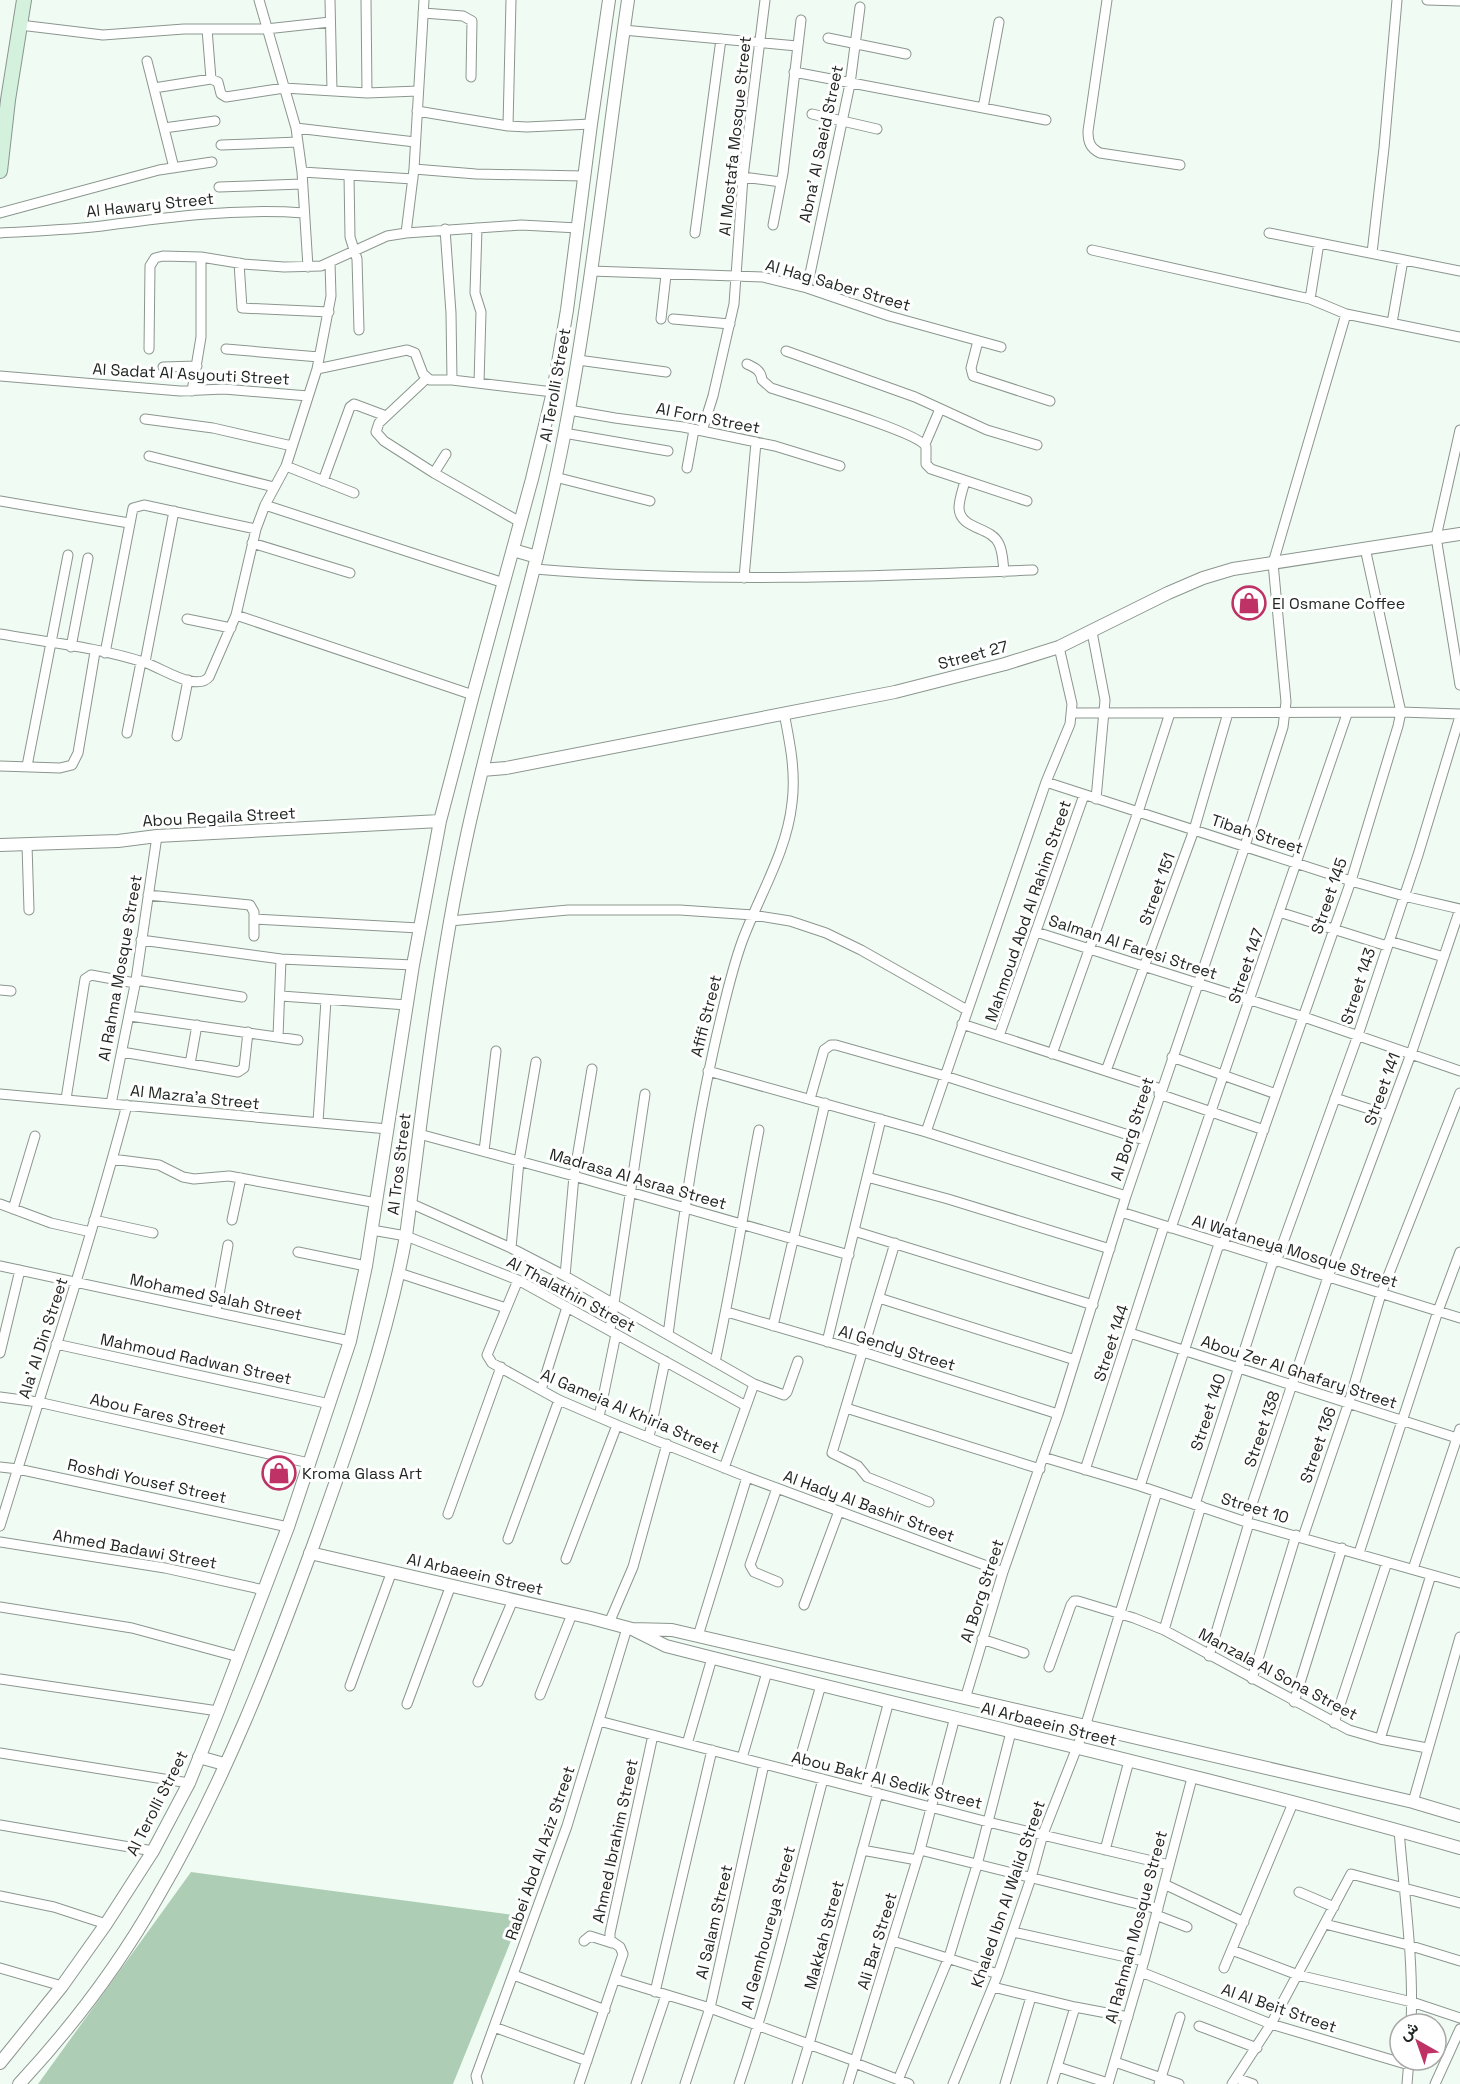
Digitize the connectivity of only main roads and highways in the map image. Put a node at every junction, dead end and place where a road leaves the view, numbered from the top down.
1 (24, 0) edge
2 (2, 137) edge
3 (0, 171) edge

1 - 2 main road
2 - 3 main road

